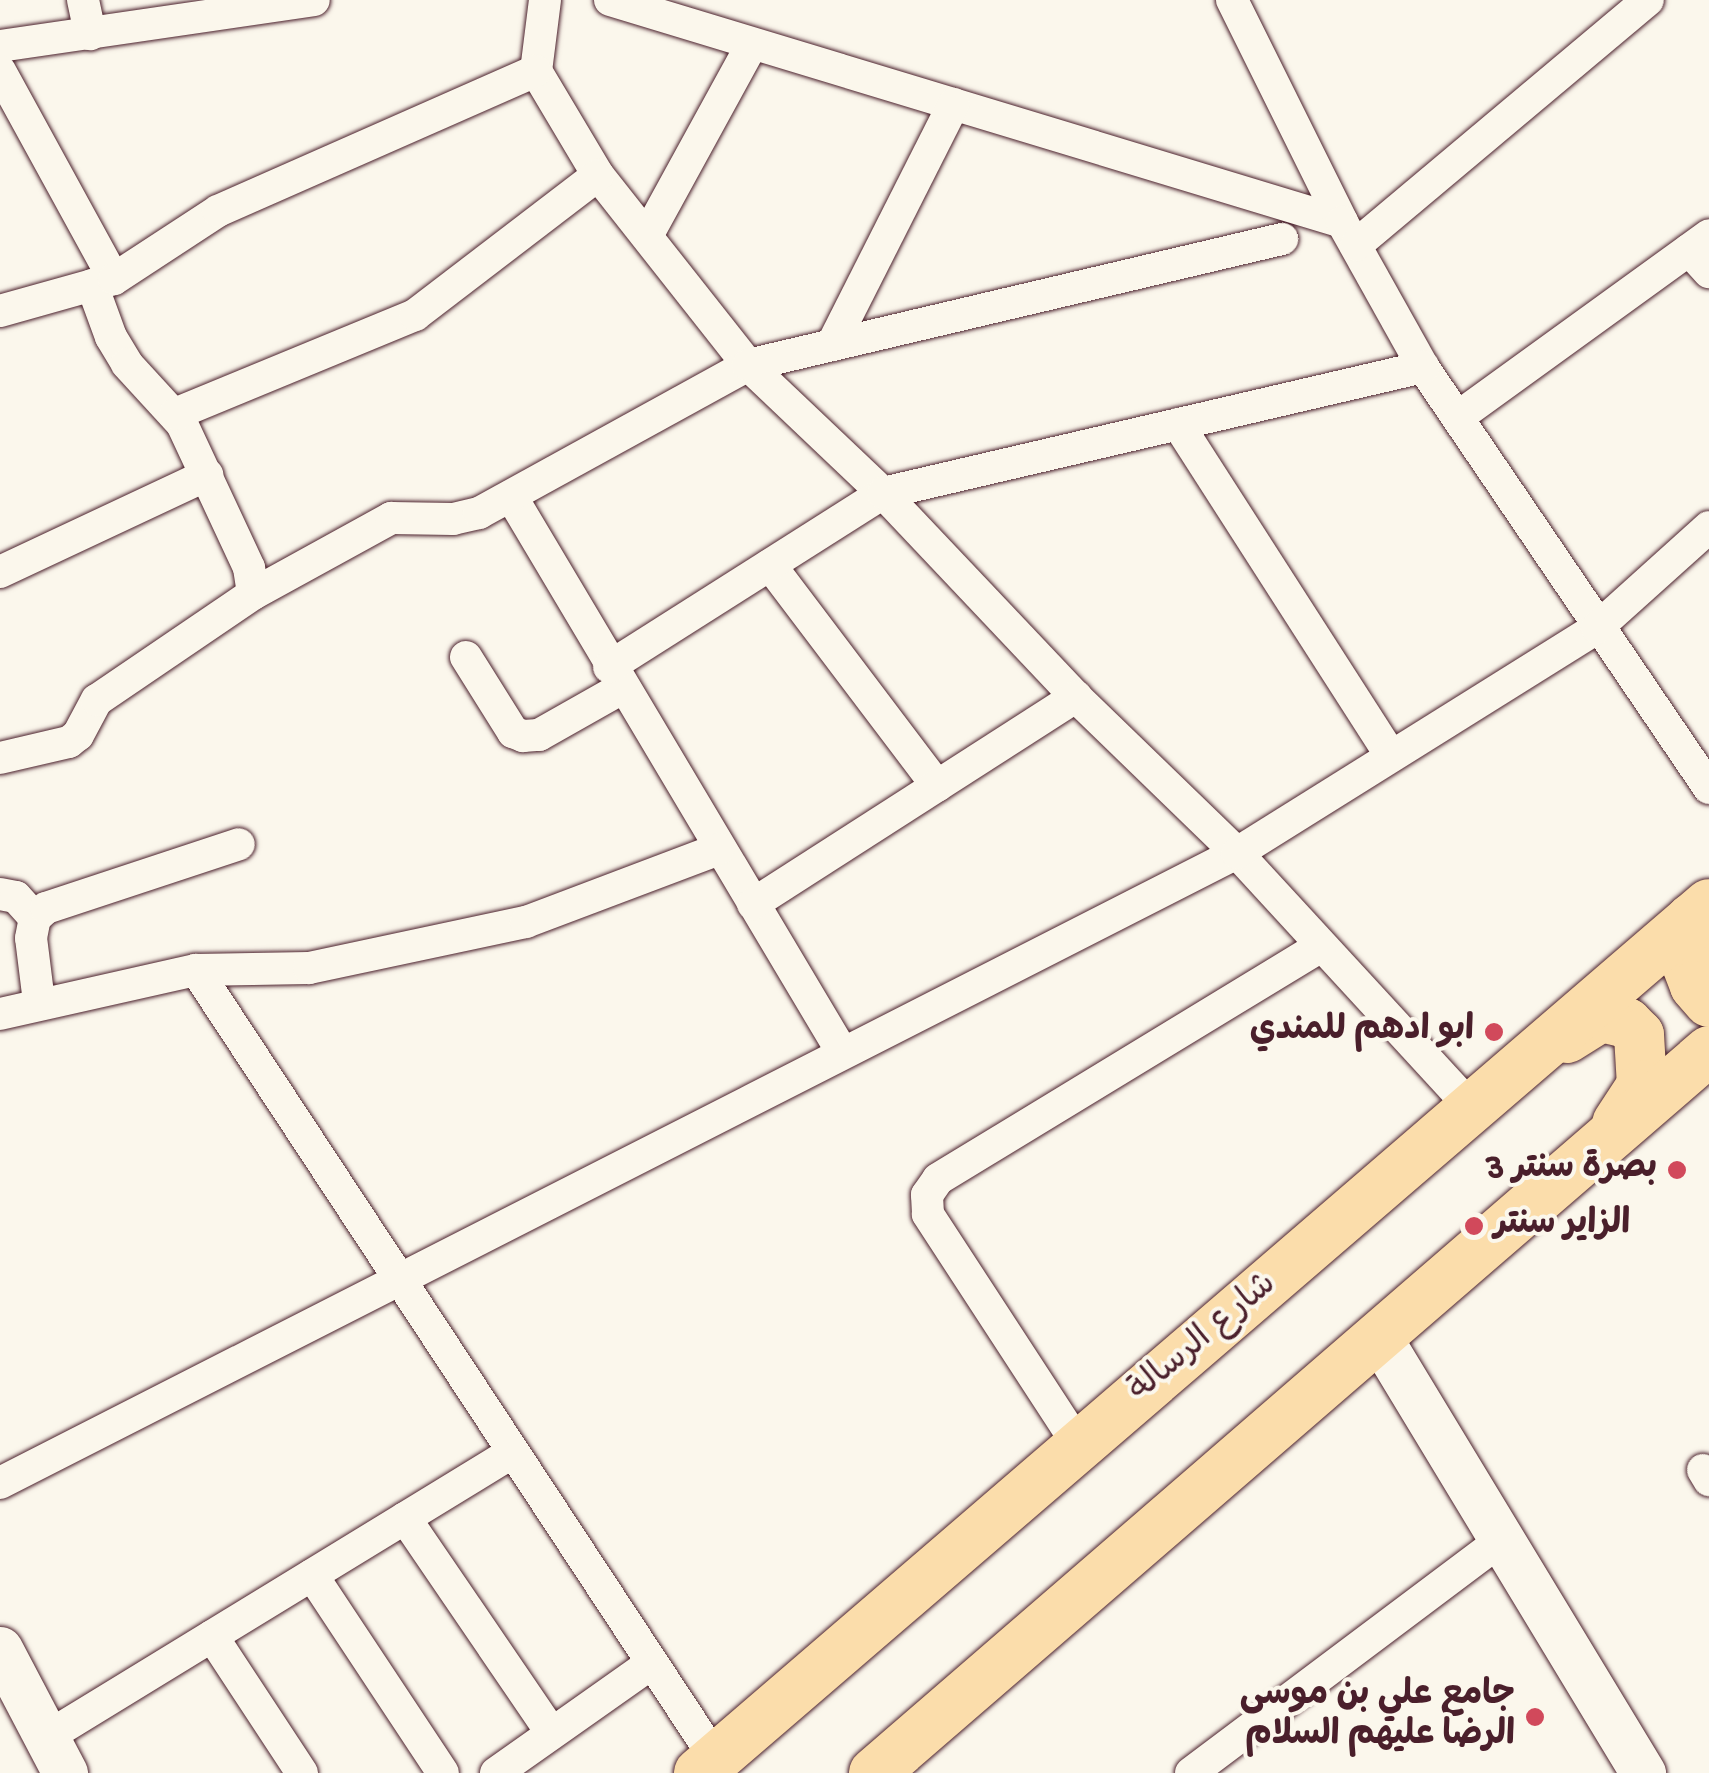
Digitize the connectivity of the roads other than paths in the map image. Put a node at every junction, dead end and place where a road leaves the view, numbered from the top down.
1 (83, 0) edge
2 (314, 0) edge
3 (545, 0) edge
4 (610, 0) edge
5 (1232, 0) edge
6 (1648, 0) edge
7 (90, 34) junction
8 (0, 46) edge
9 (752, 46) junction
10 (0, 71) edge
11 (536, 71) junction
12 (954, 104) junction
13 (598, 175) junction
14 (1349, 233) junction
15 (647, 236) junction
16 (1282, 239) dead end
17 (1702, 252) edge
18 (103, 282) junction
19 (0, 311) edge
20 (832, 345) junction
21 (748, 365) junction
22 (1422, 367) junction
23 (175, 414) junction
24 (1458, 417) junction
25 (1178, 424) junction
26 (207, 475) junction
27 (883, 493) junction
28 (511, 496) junction
29 (1709, 528) edge
30 (770, 565) junction
31 (0, 572) edge
32 (253, 594) junction
33 (1597, 628) junction
34 (466, 657) dead end
35 (616, 677) junction
36 (1076, 697) junction
37 (1392, 756) junction
38 (0, 758) edge
39 (937, 786) junction
40 (1709, 788) edge
41 (238, 844) dead end
42 (719, 848) junction
43 (1238, 853) junction
44 (0, 894) edge
45 (752, 904) junction
46 (1700, 912) edge
47 (34, 918) junction
48 (1320, 947) junction
49 (196, 970) junction
50 (39, 1002) junction
51 (1709, 1002) edge
52 (0, 1014) edge
53 (1709, 1051) edge
54 (842, 1052) junction
55 (1538, 1055) junction
56 (1474, 1110) junction
57 (1606, 1140) junction
58 (402, 1282) junction
59 (1378, 1336) junction
60 (1078, 1446) junction
61 (513, 1452) junction
62 (0, 1482) edge
63 (405, 1518) junction
64 (1504, 1538) junction
65 (312, 1575) junction
66 (212, 1636) junction
67 (0, 1649) edge
68 (652, 1662) junction
69 (551, 1732) junction
70 (56, 1755) edge
71 (707, 1766) edge
72 (302, 1773) edge
73 (442, 1773) edge
74 (496, 1773) edge
75 (874, 1773) edge
76 (1192, 1773) edge
77 (1643, 1773) edge

1 - 7 street
2 - 7 street
3 - 11 street
4 - 9 street
5 - 14 street
6 - 14 street
7 - 8 street
9 - 12 street
9 - 15 street
10 - 18 street
11 - 13 street
11 - 18 street
12 - 14 street
12 - 20 street
13 - 15 street
13 - 23 street
14 - 22 street
15 - 21 street
16 - 20 street
17 - 24 street
18 - 19 street
18 - 23 street
20 - 21 street
21 - 27 street
21 - 28 street
22 - 24 street
22 - 25 street
23 - 26 street
24 - 33 street
25 - 27 street
25 - 37 street
26 - 31 street
26 - 32 street
27 - 30 street
27 - 36 street
28 - 32 street
28 - 35 street
29 - 33 street
30 - 35 street
30 - 39 street
32 - 38 street
33 - 37 street
33 - 40 street
34 - 35 street
35 - 42 street
36 - 39 street
36 - 43 street
37 - 43 street
39 - 45 street
41 - 47 street
42 - 45 street
42 - 49 street
43 - 48 street
43 - 54 street
44 - 47 street
45 - 54 street
46 - 51 main road
46 - 55 main road, شارع الرسالة
47 - 50 street
48 - 56 street
48 - 60 street
49 - 50 street
49 - 58 street
50 - 52 street
53 - 57 main road
54 - 58 street
55 - 56 main road, شارع الرسالة
55 - 57 main road
56 - 60 main road, شارع الرسالة
57 - 59 main road
58 - 61 street
58 - 62 street
59 - 64 street
59 - 75 main road
60 - 71 main road, شارع الرسالة
61 - 63 street
61 - 68 street
63 - 65 street
63 - 69 street
64 - 76 street
64 - 77 street
65 - 66 street
65 - 73 street
66 - 70 street
66 - 72 street
67 - 70 street
68 - 69 street
68 - 71 street
69 - 74 street

